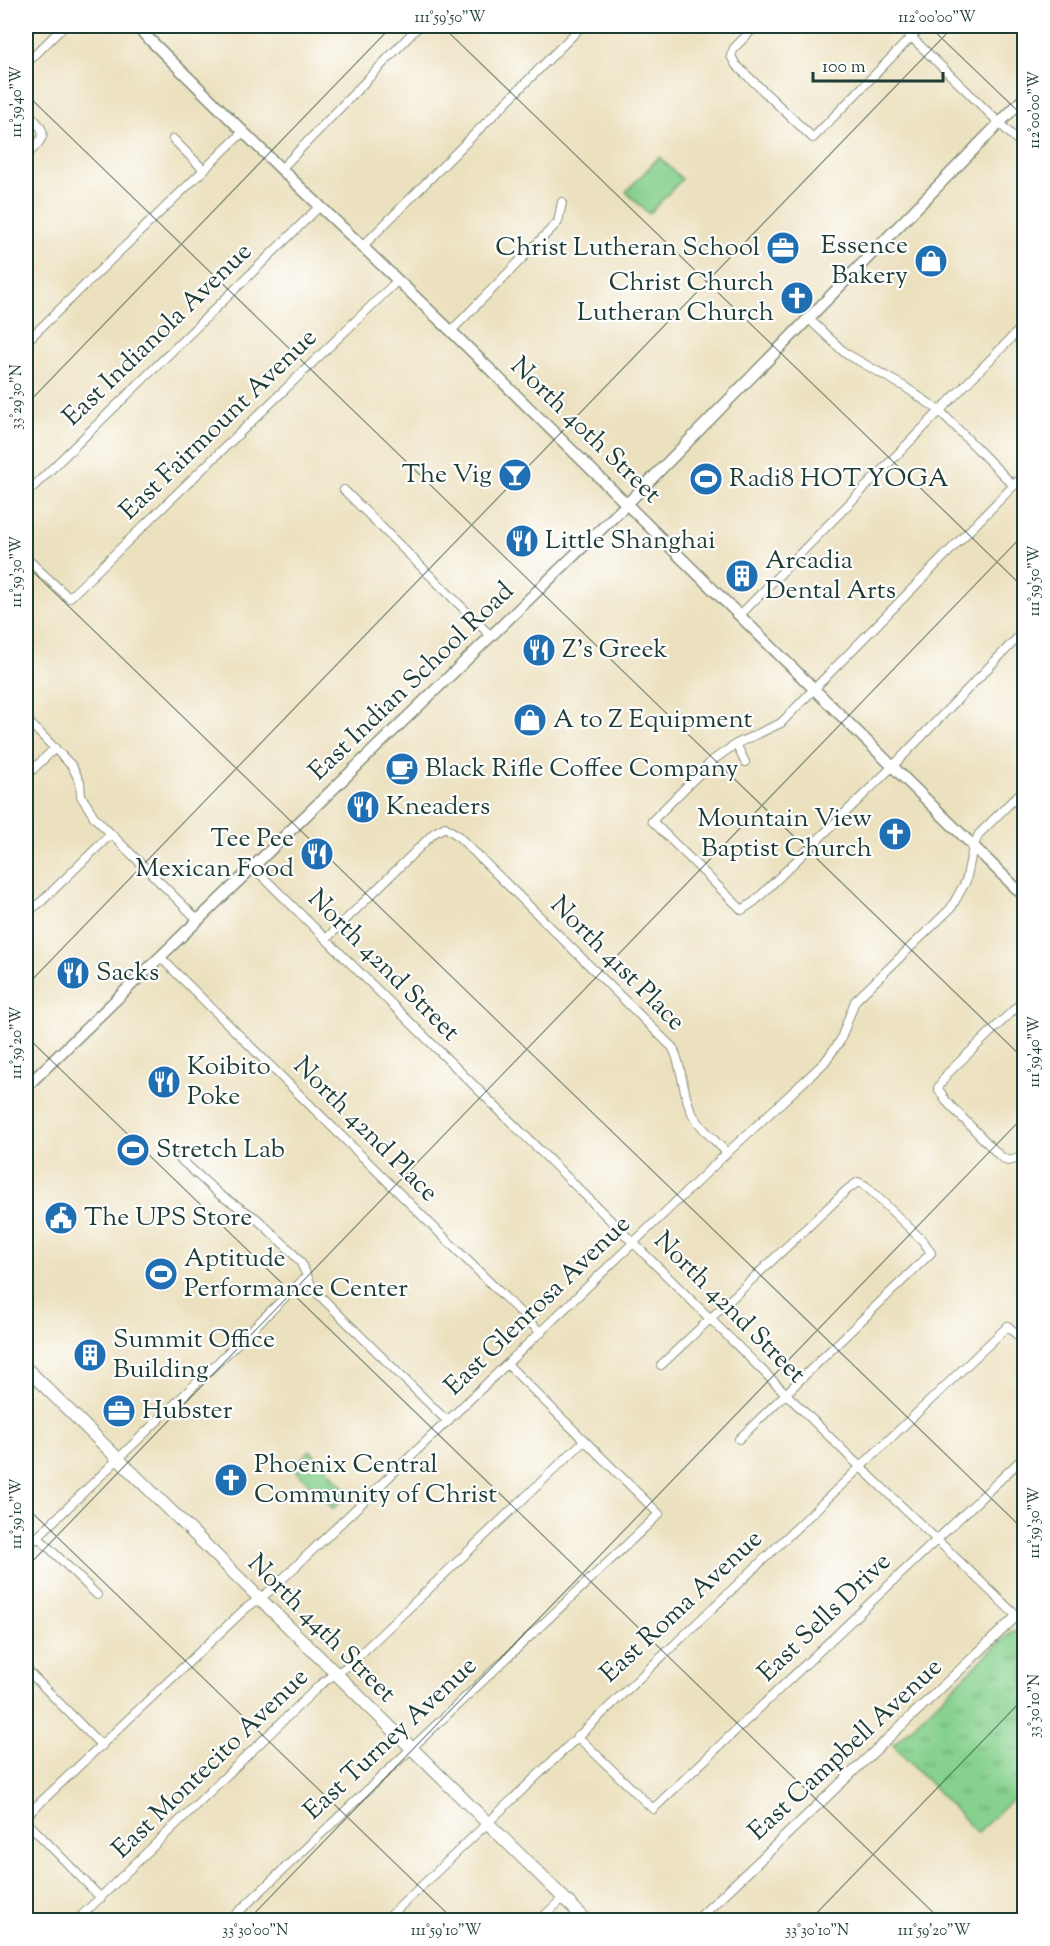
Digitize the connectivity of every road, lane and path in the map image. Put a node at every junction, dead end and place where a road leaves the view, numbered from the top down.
1 (64, 26) edge
2 (136, 26) edge
3 (417, 26) edge
4 (582, 26) edge
5 (756, 26) edge
6 (900, 26) edge
7 (922, 26) edge
8 (911, 37) junction
9 (26, 64) edge
10 (1024, 98) edge
11 (26, 111) edge
12 (1000, 123) junction
13 (243, 132) junction
14 (173, 139) dead end
15 (1024, 147) edge
16 (26, 156) edge
17 (281, 169) junction
18 (204, 170) junction
19 (562, 202) dead end
20 (320, 206) junction
21 (362, 247) junction
22 (397, 280) junction
23 (809, 319) junction
24 (1024, 325) edge
25 (451, 331) junction
26 (26, 342) edge
27 (940, 411) junction
28 (1024, 475) edge
29 (1014, 486) junction
30 (344, 490) dead end
31 (26, 494) edge
32 (627, 504) junction
33 (26, 558) edge
34 (740, 615) junction
35 (1024, 631) edge
36 (491, 636) junction
37 (814, 688) junction
38 (26, 719) edge
39 (736, 744) junction
40 (55, 748) junction
41 (745, 762) dead end
42 (892, 767) junction
43 (26, 776) edge
44 (1024, 789) edge
45 (111, 834) junction
46 (973, 847) junction
47 (253, 867) junction
48 (1024, 896) edge
49 (26, 913) edge
50 (198, 920) junction
51 (326, 939) junction
52 (160, 957) junction
53 (1024, 1000) edge
54 (26, 1087) edge
55 (727, 1153) junction
56 (1024, 1157) edge
57 (179, 1158) dead end
58 (634, 1243) junction
59 (307, 1276) junction
60 (711, 1319) junction
61 (541, 1333) junction
62 (1024, 1342) edge
63 (507, 1365) junction
64 (661, 1365) dead end
65 (26, 1369) edge
66 (786, 1394) junction
67 (448, 1422) junction
68 (739, 1439) dead end
69 (584, 1441) junction
70 (1024, 1457) edge
71 (118, 1458) junction
72 (862, 1467) junction
73 (38, 1537) junction
74 (936, 1539) junction
75 (26, 1548) edge
76 (97, 1595) dead end
77 (259, 1599) junction
78 (1022, 1616) edge
79 (26, 1670) edge
80 (335, 1675) junction
81 (577, 1736) junction
82 (102, 1746) junction
83 (410, 1749) junction
84 (26, 1816) edge
85 (26, 1821) edge
86 (486, 1824) junction
87 (101, 1898) junction
88 (563, 1898) junction
89 (77, 1920) edge
90 (230, 1920) edge
91 (386, 1920) edge
92 (540, 1920) edge
93 (586, 1920) edge
94 (697, 1920) edge

1 - 9 street
2 - 13 main road, North 40th Street
3 - 17 street
4 - 21 street
5 - 8 street
6 - 8 street
7 - 8 street
8 - 12 street
10 - 12 main road, East Indian School Road
11 - 16 street
12 - 15 street
12 - 23 main road, East Indian School Road
13 - 17 main road, North 40th Street
13 - 18 street
14 - 18 street
17 - 20 main road, North 40th Street
18 - 26 street
19 - 25 street
20 - 21 main road, North 40th Street
20 - 31 street, East Indianola Avenue
21 - 22 main road, North 40th Street
22 - 25 main road, North 40th Street
22 - 33 street, East Fairmount Avenue
23 - 27 street
23 - 32 main road, East Indian School Road
24 - 27 street
25 - 32 main road, North 40th Street
27 - 29 street
27 - 34 street
28 - 29 street
29 - 37 street
30 - 36 street
32 - 34 main road, North 40th Street
32 - 36 main road, East Indian School Road
34 - 37 main road, North 40th Street
35 - 42 street
36 - 47 main road, East Indian School Road
37 - 39 street
37 - 42 main road, North 40th Street
38 - 40 street
39 - 41 street
39 - 42 street
40 - 43 street
40 - 45 street
42 - 46 main road, North 40th Street
44 - 46 street, East Glenrosa Avenue
45 - 49 street
45 - 50 street
46 - 48 main road, North 40th Street
46 - 55 street, East Glenrosa Avenue
47 - 50 main road, East Indian School Road
47 - 51 street, North 42nd Street
50 - 52 main road, East Indian School Road
51 - 55 street, North 41st Place
51 - 58 street, North 42nd Street
52 - 54 main road, East Indian School Road
52 - 61 street, North 42nd Place
53 - 56 street
55 - 58 street, East Glenrosa Avenue
57 - 59 street
58 - 60 street, North 42nd Street
58 - 61 street, East Glenrosa Avenue
59 - 67 street
59 - 71 street
60 - 64 street
60 - 66 street, North 42nd Street
60 - 66 street
61 - 63 street, East Glenrosa Avenue
62 - 72 street, East Roma Avenue
63 - 67 street, East Glenrosa Avenue
63 - 69 street
65 - 71 main road, North 44th Street
66 - 68 street
66 - 72 street, North 42nd Street
67 - 77 street, East Glenrosa Avenue
69 - 80 street, East Montecito Avenue
69 - 83 street, East Turney Avenue
70 - 74 street, East Sells Drive
71 - 73 street
71 - 77 main road, North 44th Street
72 - 74 street, North 42nd Street
72 - 81 street, East Roma Avenue
73 - 75 street
73 - 76 street
74 - 78 street, North 42nd Street
74 - 81 street, East Sells Drive
77 - 80 main road, North 44th Street
77 - 82 street, East Glenrosa Avenue
78 - 94 street, East Campbell Avenue
79 - 82 street
80 - 83 main road, North 44th Street
80 - 87 street, East Montecito Avenue
81 - 86 street, East Roma Avenue
82 - 84 street, East Glenrosa Avenue
83 - 86 main road, North 44th Street
83 - 90 street, East Turney Avenue
85 - 87 street
86 - 88 main road, North 44th Street
86 - 91 street, East Roma Avenue
87 - 89 street, East Montecito Avenue
88 - 92 street
88 - 93 main road, North 44th Street

